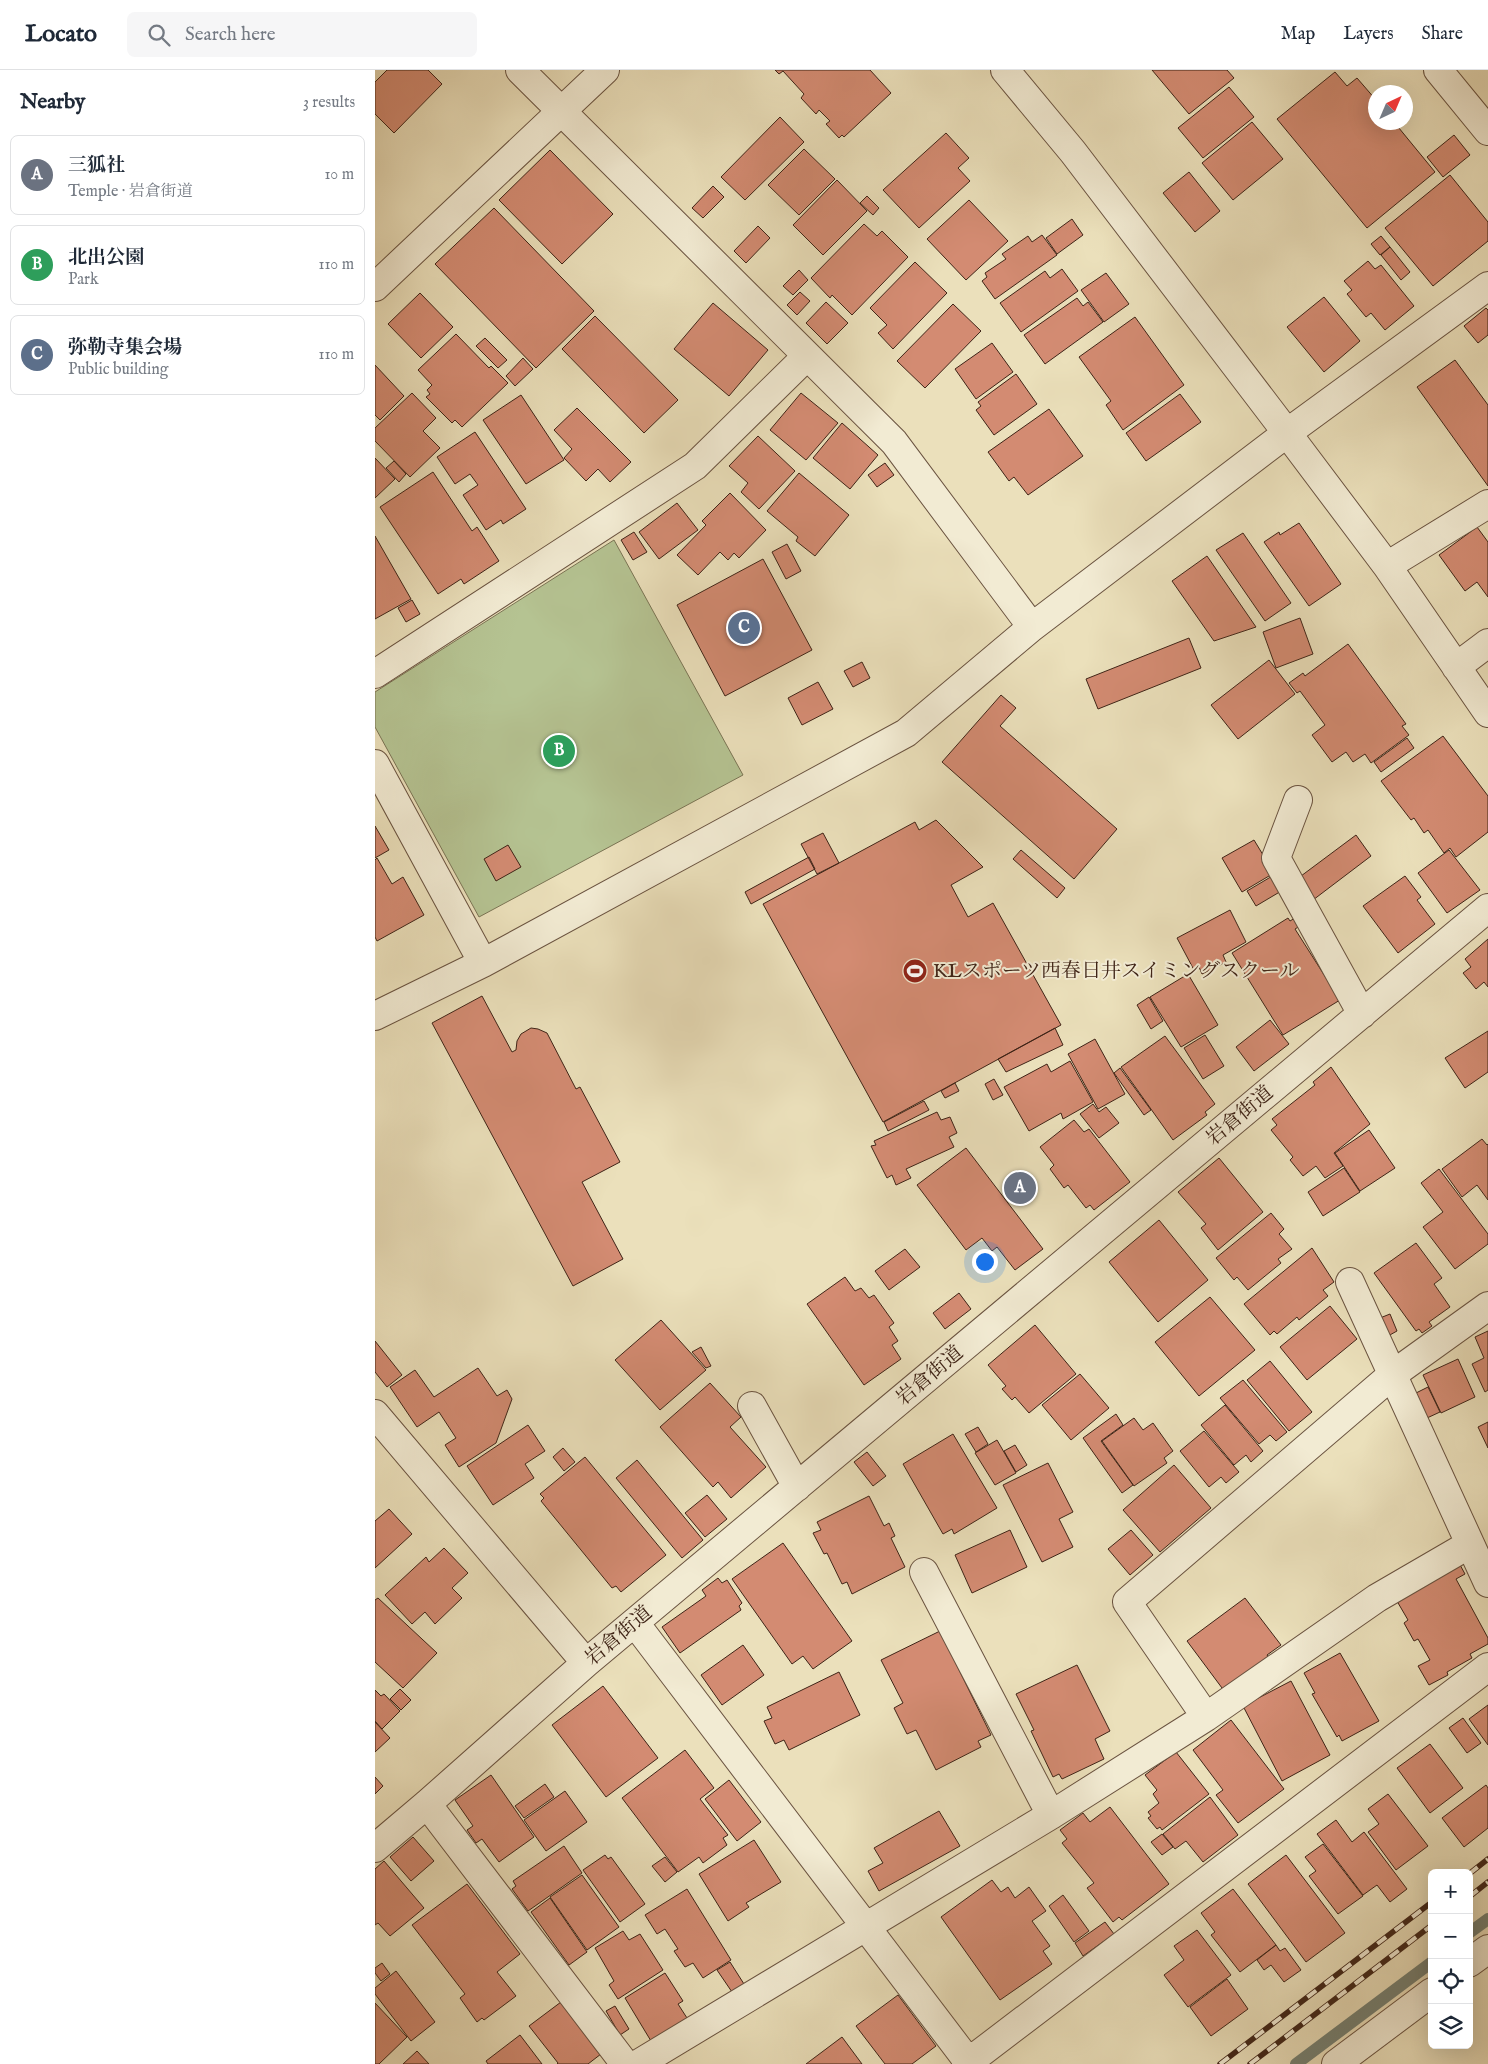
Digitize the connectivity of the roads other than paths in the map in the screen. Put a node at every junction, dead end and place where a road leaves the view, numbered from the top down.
1 (520, 70) edge
2 (605, 70) edge
3 (1005, 70) edge
4 (1438, 70) edge
5 (562, 111) junction
6 (1488, 131) edge
7 (1488, 286) edge
8 (375, 287) edge
9 (807, 356) junction
10 (1287, 432) junction
11 (1488, 504) edge
12 (1387, 566) junction
13 (1032, 627) junction
14 (1488, 643) edge
15 (1456, 667) junction
16 (375, 674) edge
17 (1488, 713) edge
18 (375, 764) edge
19 (1299, 800) dead end
20 (1488, 908) edge
21 (483, 963) junction
22 (1362, 1014) junction
23 (375, 1016) edge
24 (1350, 1282) dead end
25 (1488, 1306) edge
26 (1392, 1375) junction
27 (752, 1406) dead end
28 (375, 1414) edge
29 (797, 1487) junction
30 (1470, 1544) junction
31 (924, 1572) dead end
32 (1488, 1583) edge
33 (635, 1623) junction
34 (585, 1664) junction
35 (1488, 1667) edge
36 (1206, 1717) junction
37 (427, 1804) junction
38 (1051, 1815) junction
39 (375, 1848) edge
40 (865, 1926) junction
41 (1488, 1949) edge
42 (1473, 1961) edge
43 (1428, 1995) edge
44 (968, 2063) edge
45 (625, 2064) edge
46 (638, 2064) edge
47 (1336, 2064) edge

1 - 5 street
2 - 5 street
3 - 10 street
4 - 6 street
5 - 8 street
5 - 9 street
7 - 10 street
9 - 13 street
9 - 16 street
10 - 12 street
10 - 13 street
11 - 12 street
12 - 15 street
13 - 21 street
14 - 15 street
15 - 17 street
18 - 21 street
19 - 22 street
20 - 22 street, 岩倉街道
21 - 23 street
22 - 29 street, 岩倉街道
24 - 26 street
25 - 26 street
26 - 30 street
26 - 36 street
27 - 29 street
28 - 34 street
29 - 33 street, 岩倉街道
30 - 32 street
30 - 36 street
31 - 38 street
33 - 34 street, 岩倉街道
33 - 40 street
34 - 37 street, 岩倉街道
35 - 44 street
36 - 38 street
37 - 39 street, 岩倉街道
37 - 45 street
38 - 40 street
40 - 44 street
40 - 46 street
41 - 42 street
43 - 47 street

